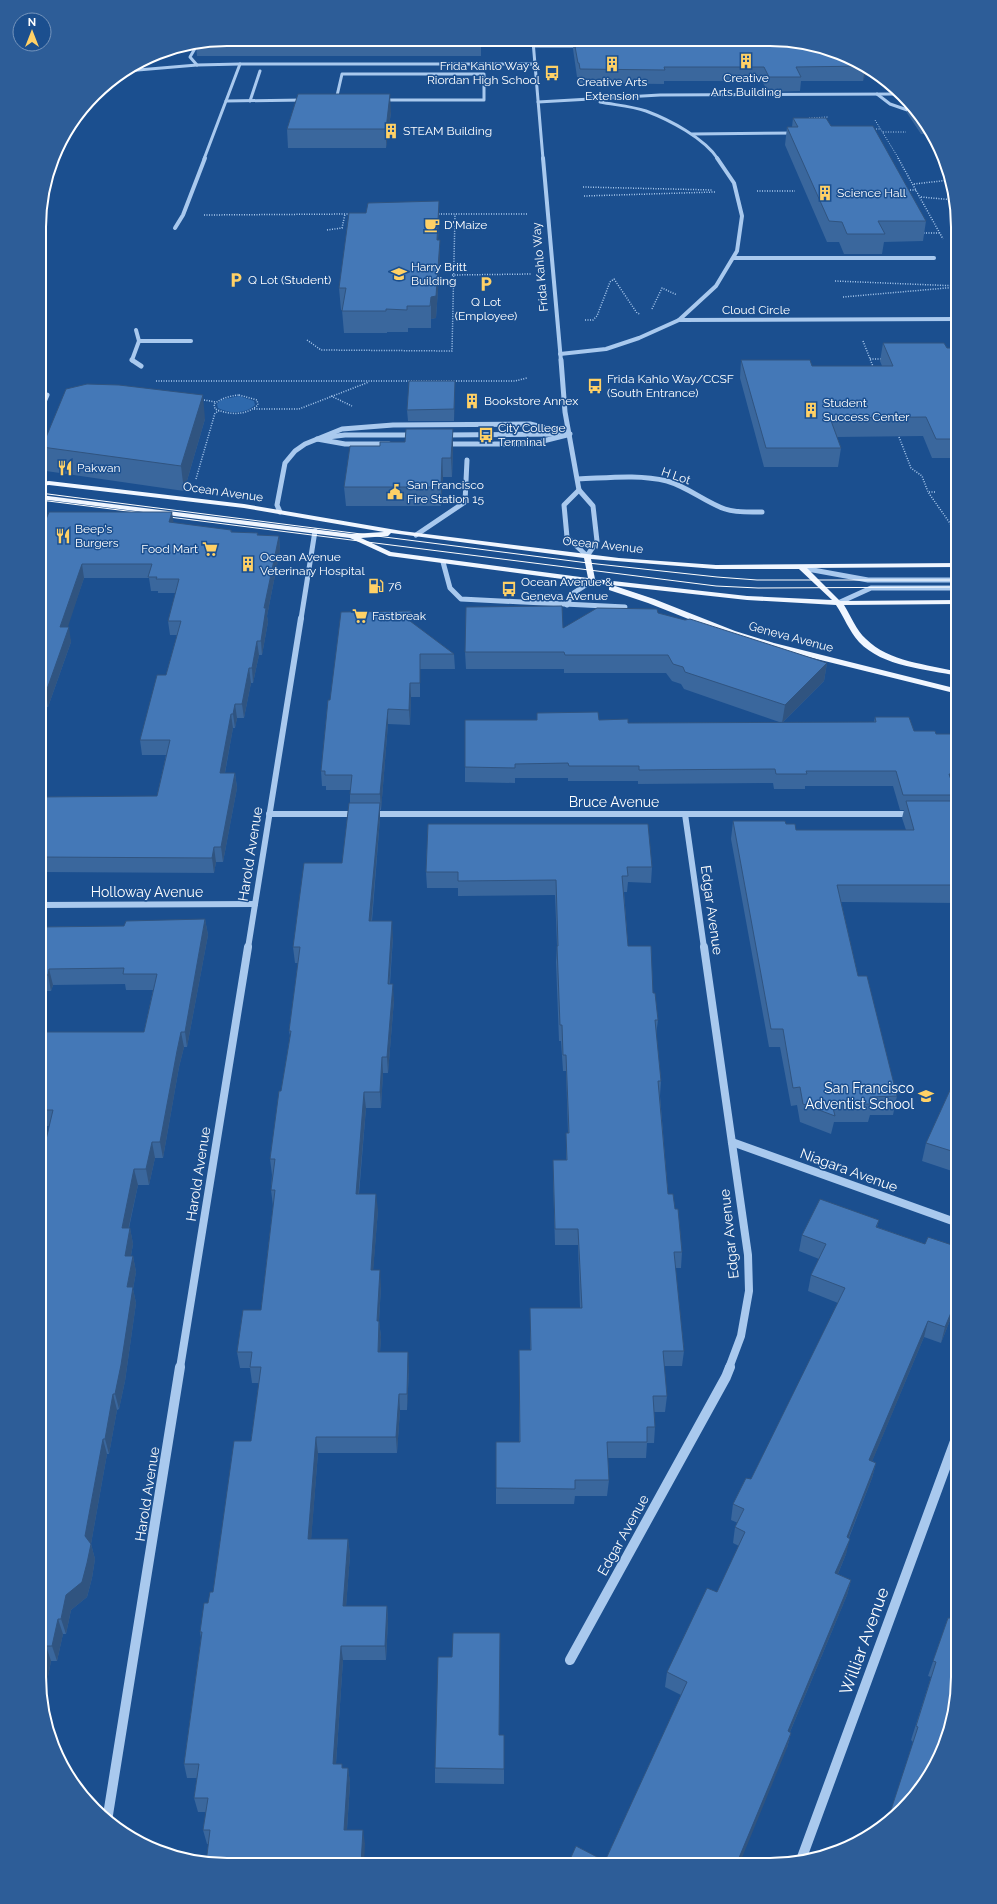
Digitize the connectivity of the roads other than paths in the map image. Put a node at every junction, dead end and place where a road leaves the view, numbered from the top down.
1 (534, 46) joint
2 (584, 46) edge
3 (195, 49) edge
4 (240, 64) junction
5 (461, 64) junction
6 (535, 64) junction
7 (197, 65) junction
8 (136, 70) edge
9 (260, 71) dead end
10 (460, 74) junction
11 (877, 94) junction
12 (892, 94) edge
13 (313, 100) edge
14 (328, 100) edge
15 (336, 100) junction
16 (226, 101) junction
17 (250, 101) junction
18 (578, 101) junction
19 (538, 102) junction
20 (908, 111) edge
21 (797, 133) edge
22 (692, 134) junction
23 (175, 228) dead end
24 (734, 258) junction
25 (934, 258) dead end
26 (951, 319) edge
27 (679, 320) junction
28 (136, 330) dead end
29 (139, 341) junction
30 (191, 341) dead end
31 (560, 354) junction
32 (141, 366) dead end
33 (570, 434) junction
34 (417, 435) edge
35 (440, 435) edge
36 (316, 439) junction
37 (394, 444) edge
38 (440, 444) edge
39 (467, 460) dead end
40 (578, 479) junction
41 (46, 483) edge
42 (579, 490) junction
43 (46, 498) edge
44 (280, 512) junction
45 (762, 512) dead end
46 (315, 531) junction
47 (402, 533) junction
48 (416, 535) junction
49 (352, 536) junction
50 (587, 556) junction
51 (443, 562) junction
52 (951, 566) edge
53 (802, 568) junction
54 (951, 580) edge
55 (592, 581) junction
56 (951, 588) edge
57 (951, 602) edge
58 (838, 603) junction
59 (567, 605) junction
60 (624, 607) edge
61 (951, 672) edge
62 (951, 690) edge
63 (269, 814) junction
64 (685, 814) junction
65 (919, 814) edge
66 (255, 904) junction
67 (46, 905) edge
68 (732, 1142) junction
69 (951, 1220) edge
70 (951, 1452) edge
71 (570, 1660) dead end
72 (108, 1813) edge
73 (803, 1855) edge

1 - 2 street
1 - 6 street, Frida Kahlo Way
3 - 7 street
4 - 5 street
4 - 7 street
4 - 16 street
5 - 6 street
5 - 10 street
6 - 19 street, Frida Kahlo Way
7 - 8 street
9 - 17 street
10 - 15 street
10 - 15 street
11 - 12 street
11 - 18 street
11 - 20 street
13 - 17 street
14 - 15 street
16 - 17 street
16 - 23 street
18 - 19 street
18 - 22 street
19 - 31 street, Frida Kahlo Way
21 - 22 street
22 - 24 street
24 - 25 street
24 - 27 street
26 - 27 street, Cloud Circle
27 - 31 street, Cloud Circle
28 - 29 street
29 - 30 street
29 - 32 street
31 - 33 street, Frida Kahlo Way
33 - 35 street
33 - 36 street
33 - 38 street
33 - 40 street, Frida Kahlo Way
34 - 36 street
36 - 37 street
36 - 44 street
39 - 48 street
40 - 42 street, Frida Kahlo Way
40 - 45 street, H Lot
41 - 44 main road, Ocean Avenue
42 - 50 street
42 - 50 street
43 - 46 main road, Ocean Avenue
44 - 47 main road, Ocean Avenue
46 - 49 main road, Ocean Avenue
46 - 63 street, Harold Avenue
47 - 48 main road, Ocean Avenue
47 - 49 main road, Ocean Avenue
48 - 50 main road, Ocean Avenue
49 - 51 main road, Ocean Avenue
50 - 53 main road, Ocean Avenue
50 - 55 main road
51 - 55 main road, Ocean Avenue
51 - 59 street
52 - 53 main road, Ocean Avenue
53 - 54 street, Ocean Avenue
53 - 58 main road, Geneva Avenue
55 - 58 main road, Ocean Avenue
55 - 59 street
55 - 62 main road, Geneva Avenue
56 - 58 street, Ocean Avenue
57 - 58 main road, Ocean Avenue
58 - 61 main road, Geneva Avenue
59 - 60 street
63 - 64 street, Bruce Avenue
63 - 66 street, Harold Avenue
64 - 65 street, Bruce Avenue
64 - 68 street, Edgar Avenue
66 - 67 street, Holloway Avenue
66 - 72 street, Harold Avenue
68 - 69 street, Niagara Avenue
68 - 71 street, Edgar Avenue
70 - 73 street, Williar Avenue

